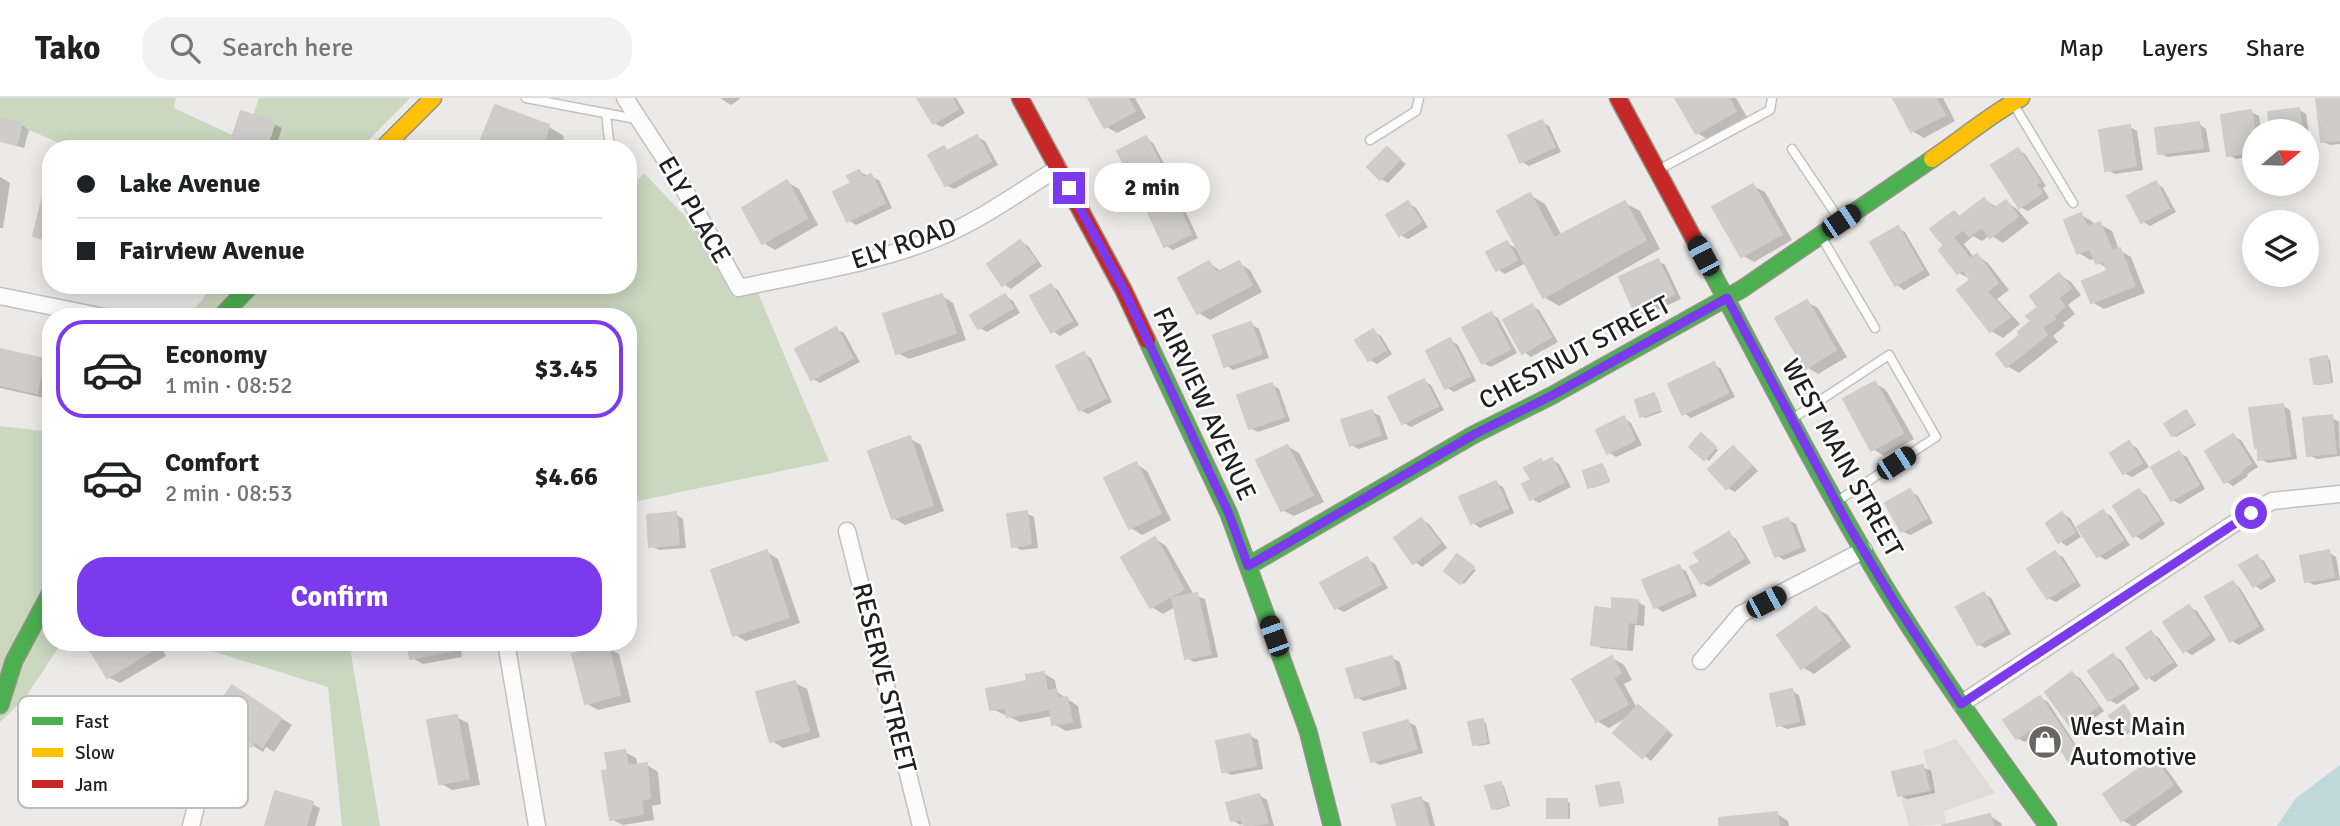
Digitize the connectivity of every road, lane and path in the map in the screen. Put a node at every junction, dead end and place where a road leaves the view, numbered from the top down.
1 (433, 98) edge
2 (526, 98) edge
3 (625, 98) edge
4 (1020, 98) edge
5 (1419, 98) edge
6 (1618, 98) edge
7 (1772, 98) edge
8 (2016, 100) edge
9 (606, 114) junction
10 (639, 119) junction
11 (392, 140) edge
12 (609, 140) edge
13 (1370, 140) dead end
14 (1792, 149) dead end
15 (1058, 168) junction
16 (1657, 170) junction
17 (2073, 203) dead end
18 (1841, 221) junction
19 (1820, 235) junction
20 (739, 288) joint
21 (243, 294) edge
22 (0, 296) edge
23 (1727, 298) junction
24 (59, 308) edge
25 (229, 308) edge
26 (1875, 328) dead end
27 (1792, 419) junction
28 (2340, 494) edge
29 (1836, 501) junction
30 (847, 531) dead end
31 (1864, 551) junction
32 (1248, 566) junction
33 (42, 608) edge
34 (508, 651) edge
35 (1702, 661) dead end
36 (3, 681) edge
37 (1961, 704) junction
38 (0, 705) edge
39 (196, 808) edge
40 (191, 826) edge
41 (537, 826) edge
42 (921, 826) edge
43 (1332, 826) edge
44 (2048, 826) edge

1 - 11 street
2 - 9 lane
3 - 10 street, ELY PLACE
4 - 15 street, FAIRVIEW AVENUE
5 - 13 lane
6 - 16 street, WEST MAIN STREET
7 - 16 lane
8 - 17 lane
8 - 18 street, CHESTNUT STREET
9 - 10 lane
9 - 12 lane
10 - 20 street, ELY PLACE
14 - 18 lane
15 - 20 street, ELY ROAD
15 - 32 street, FAIRVIEW AVENUE
16 - 23 street, WEST MAIN STREET
18 - 19 street, CHESTNUT STREET
19 - 23 street, CHESTNUT STREET
19 - 26 lane
21 - 25 street
22 - 24 street
23 - 27 street, WEST MAIN STREET
23 - 32 street, CHESTNUT STREET
27 - 29 street, WEST MAIN STREET
27 - 29 lane
28 - 37 street
29 - 31 street, WEST MAIN STREET
30 - 42 street, RESERVE STREET
31 - 35 street
31 - 37 street, WEST MAIN STREET
32 - 43 street, FAIRVIEW AVENUE
33 - 36 street
34 - 41 street
36 - 38 street
37 - 44 street, WEST MAIN STREET
39 - 40 street

